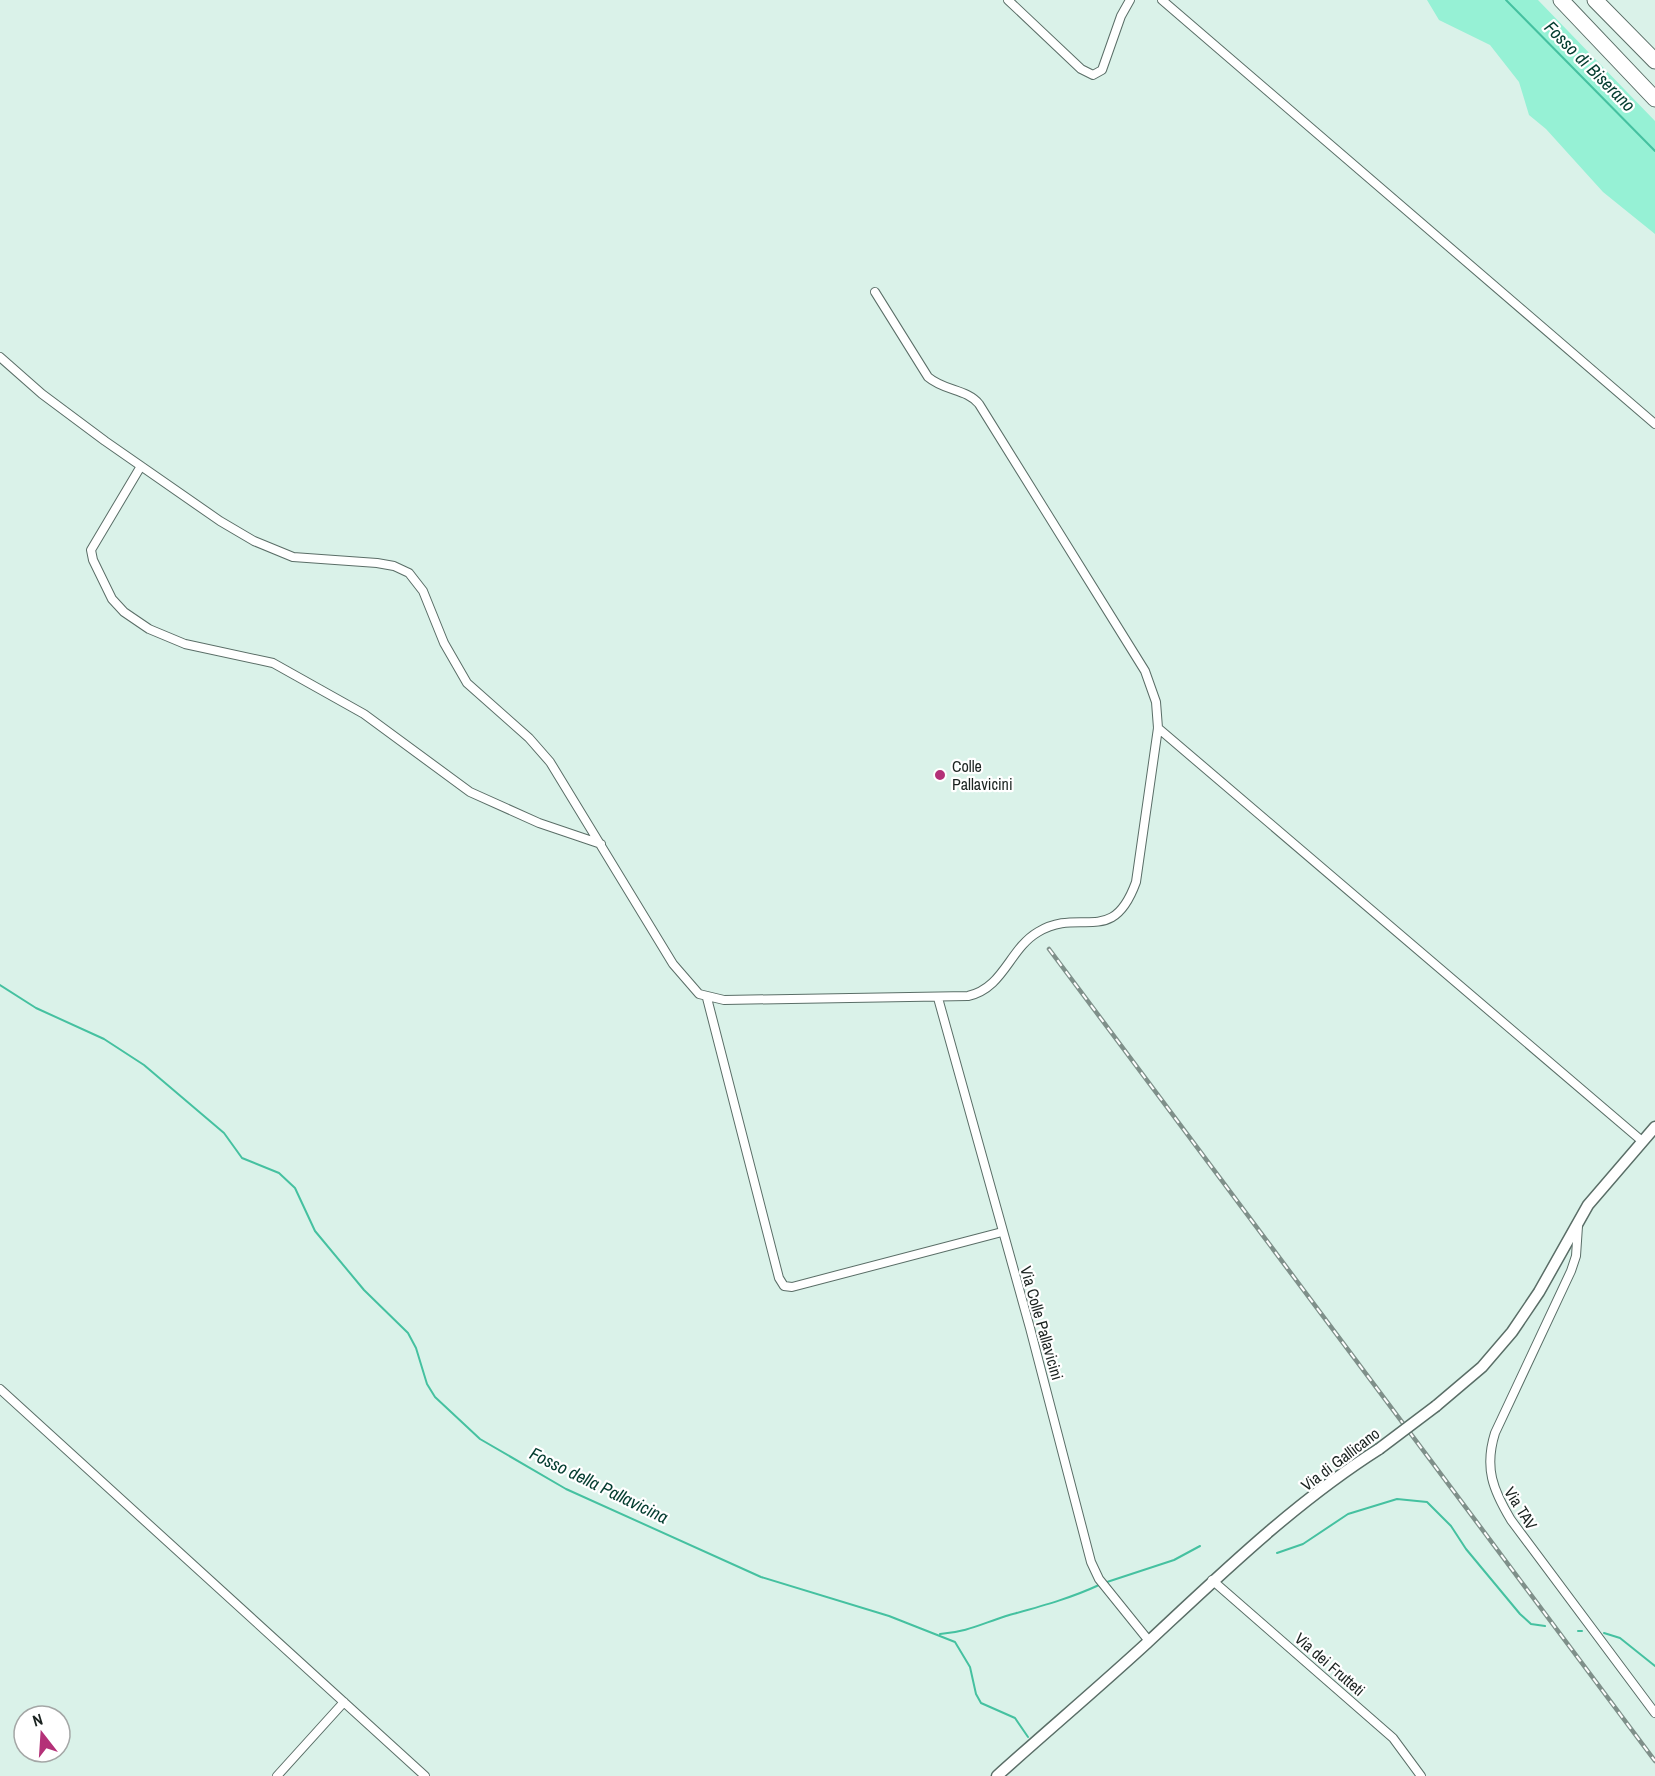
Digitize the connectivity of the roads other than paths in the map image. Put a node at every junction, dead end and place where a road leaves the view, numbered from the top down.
1 (1008, 0) edge
2 (1130, 0) edge
3 (1162, 0) edge
4 (1561, 0) edge
5 (1595, 0) edge
6 (1655, 61) edge
7 (1655, 99) edge
8 (875, 292) dead end
9 (0, 357) edge
10 (1655, 424) edge
11 (141, 466) junction
12 (1158, 728) junction
13 (601, 844) junction
14 (707, 998) junction
15 (938, 998) junction
16 (1655, 1127) edge
17 (1642, 1141) junction
18 (1578, 1221) junction
19 (1002, 1232) junction
20 (0, 1389) edge
21 (1212, 1580) junction
22 (1149, 1641) junction
23 (344, 1702) junction
24 (1655, 1713) edge
25 (277, 1776) edge
26 (425, 1776) edge
27 (997, 1776) edge
28 (1421, 1776) edge

1 - 2 street
3 - 10 street
4 - 7 highway
5 - 6 highway
8 - 12 street
9 - 11 street
11 - 13 street
11 - 13 street
12 - 15 street
12 - 17 street
13 - 14 street
14 - 15 street
14 - 19 street
15 - 19 street, Via Colle Pallavicini
16 - 17 street, Via di Gallicano
17 - 18 street, Via di Gallicano
18 - 21 street, Via di Gallicano, bridge
18 - 24 street, Via TAV
19 - 22 street, Via Colle Pallavicini
20 - 23 street
21 - 22 street, Via di Gallicano
21 - 28 street, Via dei Frutteti
22 - 27 street, Via di Gallicano
23 - 25 street
23 - 26 street

